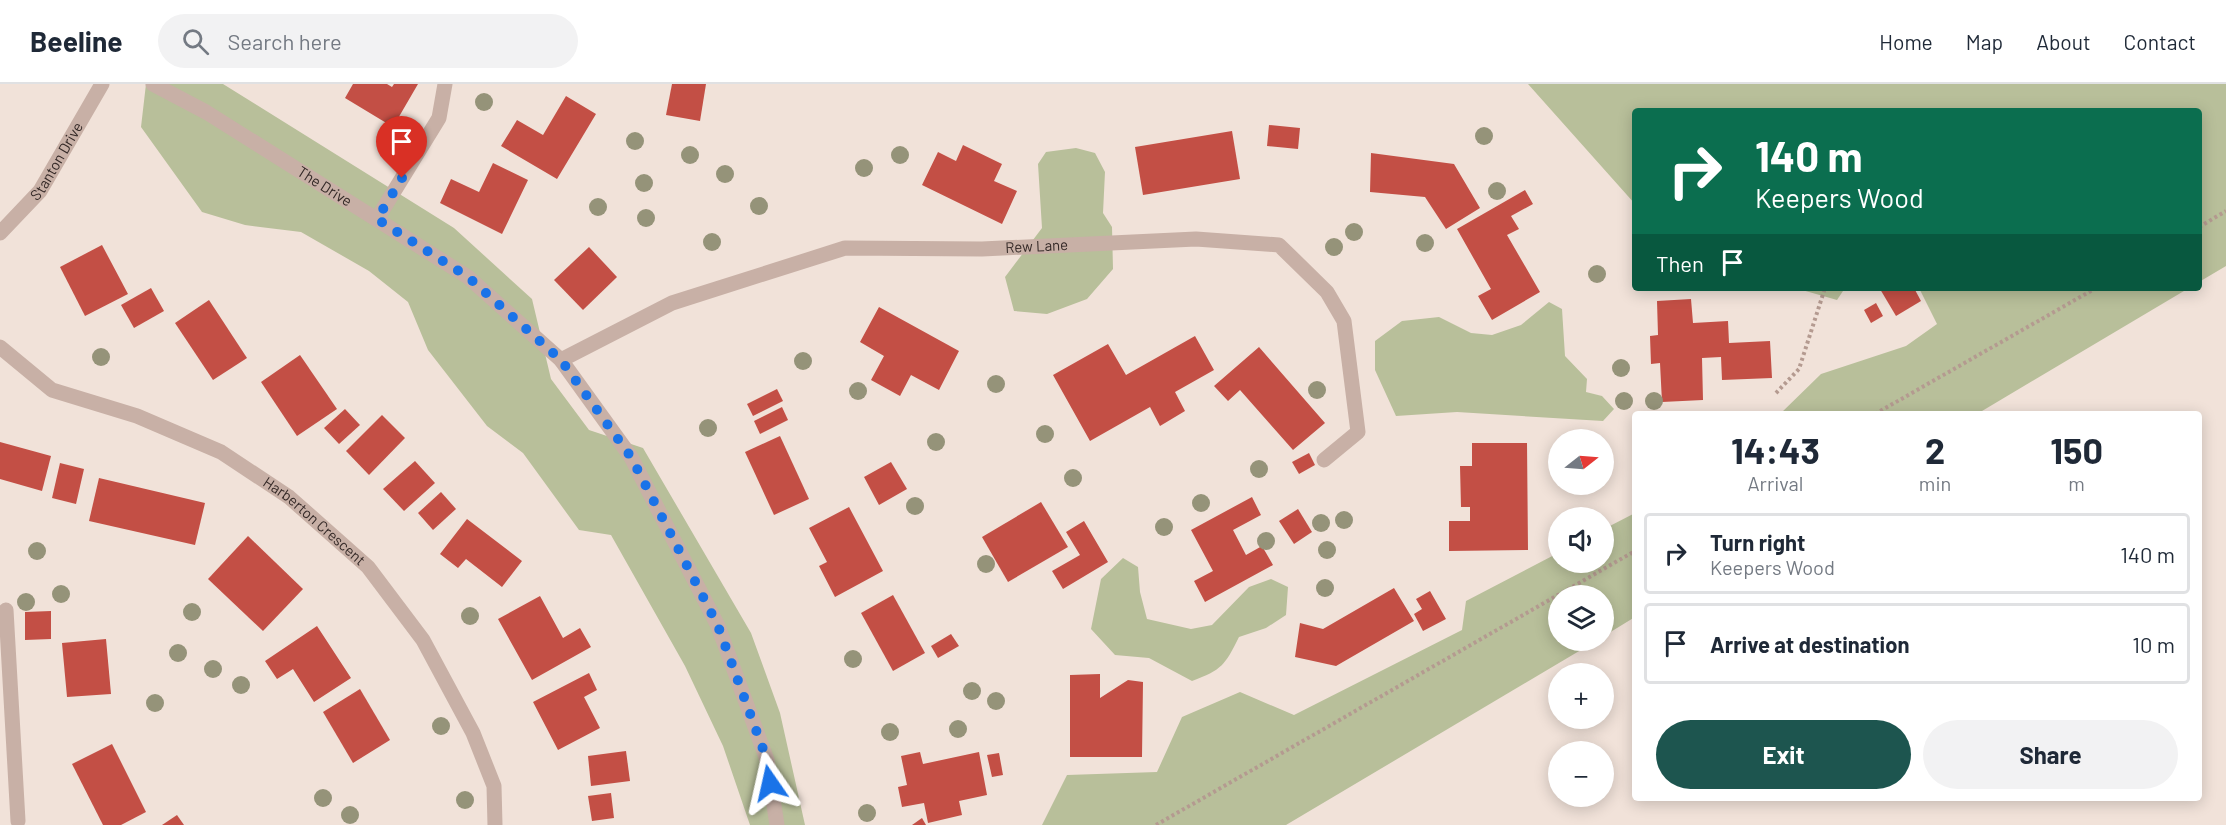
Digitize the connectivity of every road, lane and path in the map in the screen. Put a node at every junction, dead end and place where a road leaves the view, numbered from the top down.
1 (102, 84) edge
2 (153, 84) edge
3 (445, 84) edge
4 (2226, 212) edge
5 (377, 219) junction
6 (2202, 225) edge
7 (0, 232) edge
8 (1824, 291) edge
9 (2091, 291) edge
10 (0, 347) edge
11 (561, 360) junction
12 (1776, 393) dead end
13 (1880, 411) edge
14 (1324, 460) dead end
15 (1632, 553) edge
16 (6, 610) dead end
17 (16, 824) edge
18 (495, 825) edge
19 (777, 825) edge
20 (1156, 825) edge

1 - 7 street, Stanton Drive
2 - 5 street, The Drive
3 - 5 street
4 - 6 path
5 - 11 street, The Drive
8 - 12 path
9 - 13 path
10 - 18 street, Harberton Crescent
11 - 14 street, Rew Lane
11 - 19 street, The Drive
15 - 20 path
16 - 17 street

